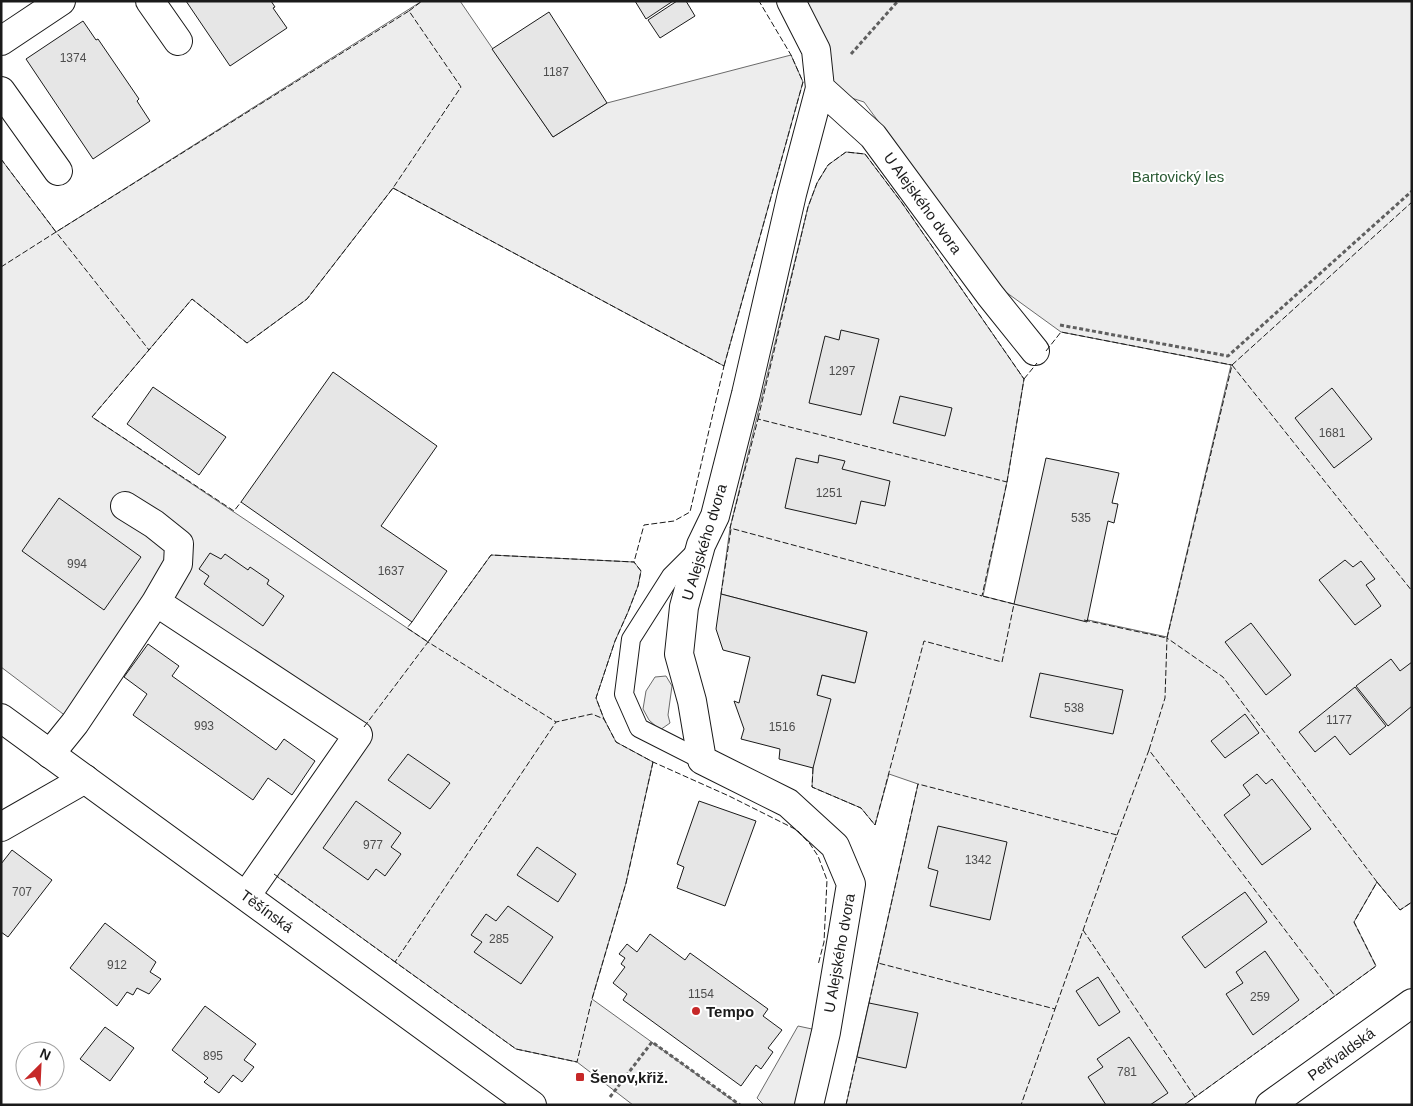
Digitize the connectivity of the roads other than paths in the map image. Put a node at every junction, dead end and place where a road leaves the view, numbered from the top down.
1 (61, 1) edge
2 (150, 1) edge
3 (791, 1) edge
4 (1, 41) edge
5 (178, 41) dead end
6 (820, 88) junction
7 (1, 91) edge
8 (58, 172) dead end
9 (1035, 351) dead end
10 (124, 506) dead end
11 (701, 545) junction
12 (156, 602) junction
13 (1, 718) edge
14 (50, 754) junction
15 (702, 760) junction
16 (85, 779) junction
17 (1, 827) edge
18 (246, 896) junction
19 (1412, 1003) edge
20 (532, 1105) edge
21 (809, 1105) edge
22 (1270, 1105) edge

1 - 4 street
2 - 5 street
3 - 6 street, U Alejského dvora
6 - 9 street, U Alejského dvora
6 - 11 street, U Alejského dvora
7 - 8 street
10 - 12 street
11 - 15 street, U Alejského dvora
11 - 15 lane
12 - 14 street
12 - 18 street
13 - 14 street, Těšínská
14 - 16 street, Těšínská
15 - 21 street, U Alejského dvora
16 - 17 street
16 - 18 street, Těšínská
18 - 20 street, Těšínská
19 - 22 street, Petřvaldská

